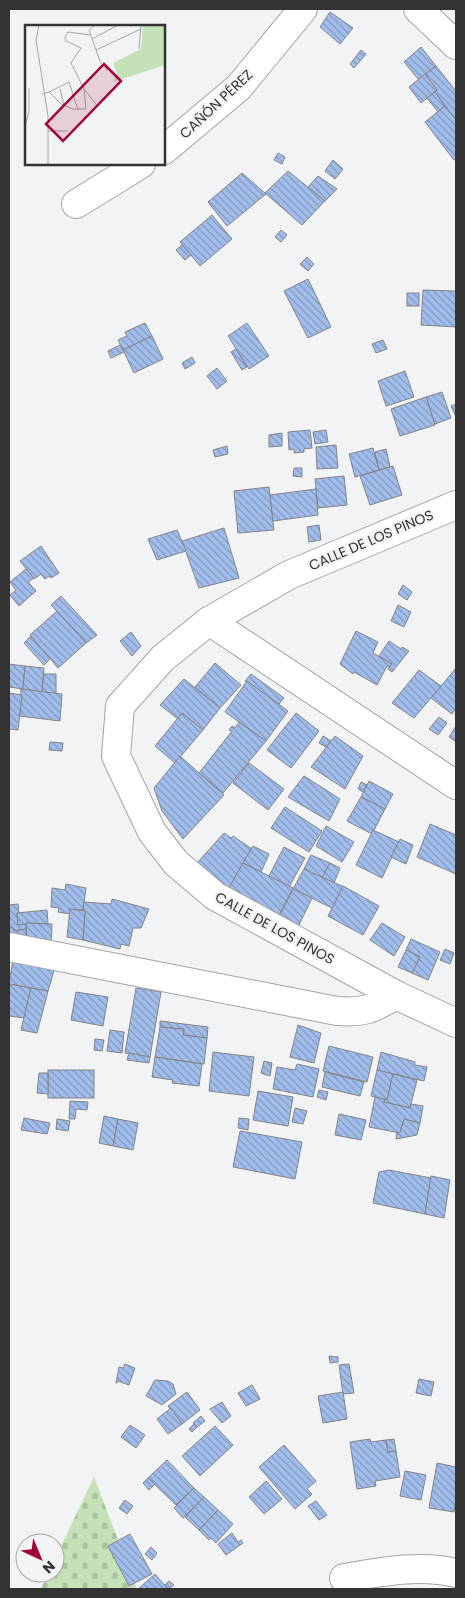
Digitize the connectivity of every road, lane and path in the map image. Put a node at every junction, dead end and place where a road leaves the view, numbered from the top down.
1 (303, 9) edge
2 (418, 9) edge
3 (456, 46) edge
4 (165, 149) edge
5 (139, 165) edge
6 (76, 204) dead end
7 (456, 505) edge
8 (209, 621) junction
9 (456, 784) edge
10 (9, 947) edge
11 (396, 995) junction
12 (456, 1023) edge
13 (456, 1573) edge
14 (344, 1578) dead end

1 - 4 street, CAÑÓN PÉREZ
2 - 3 street
5 - 6 street
7 - 8 street, CALLE DE LOS PINOS
8 - 9 street
8 - 11 street, CALLE DE LOS PINOS
10 - 11 street
11 - 12 street, CALLE DE LOS PINOS
13 - 14 street

